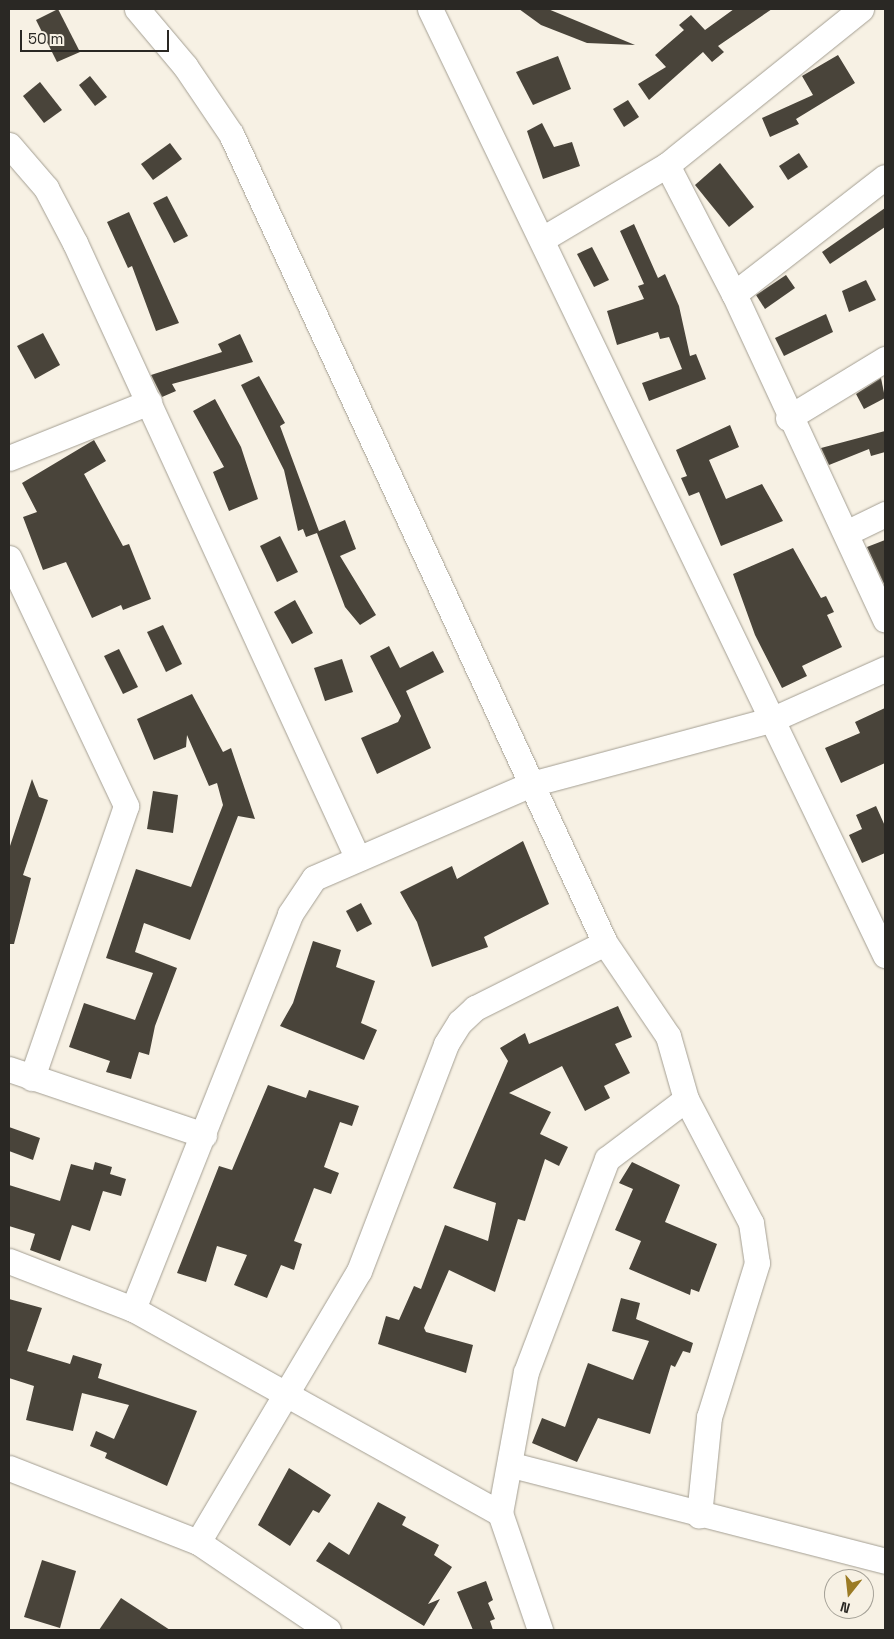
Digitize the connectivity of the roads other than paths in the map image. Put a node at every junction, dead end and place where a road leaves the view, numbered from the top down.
1 (137, 9) edge
2 (430, 9) edge
3 (861, 9) edge
4 (9, 145) edge
5 (667, 165) junction
6 (885, 178) edge
7 (544, 238) junction
8 (734, 294) junction
9 (885, 359) edge
10 (149, 402) junction
11 (788, 418) junction
12 (9, 458) edge
13 (885, 514) edge
14 (846, 534) junction
15 (9, 558) edge
16 (885, 620) edge
17 (885, 669) edge
18 (772, 719) junction
19 (531, 784) junction
20 (357, 857) junction
21 (605, 943) junction
22 (885, 955) edge
23 (9, 1069) edge
24 (32, 1078) junction
25 (686, 1100) junction
26 (204, 1135) junction
27 (9, 1261) edge
28 (133, 1309) junction
29 (287, 1392) junction
30 (512, 1465) junction
31 (9, 1468) edge
32 (500, 1513) junction
33 (699, 1515) junction
34 (198, 1542) junction
35 (885, 1561) edge
36 (328, 1630) edge
37 (540, 1630) edge

1 - 19 street
2 - 7 street
3 - 5 street
4 - 10 street
5 - 7 street
5 - 8 street
6 - 8 street
7 - 18 street
8 - 11 street
9 - 11 street
10 - 12 street
10 - 20 street
11 - 14 street
13 - 14 street
14 - 16 street
15 - 24 street
17 - 18 street
18 - 19 street
18 - 22 street
19 - 20 street
19 - 21 street
20 - 26 street
21 - 25 street
21 - 29 street
23 - 24 street
24 - 26 street
25 - 30 street
25 - 33 street
26 - 28 street
27 - 28 street
28 - 29 street
29 - 32 street
29 - 34 street
30 - 32 street
30 - 33 street
31 - 34 street
32 - 37 street
33 - 35 street
34 - 36 street

